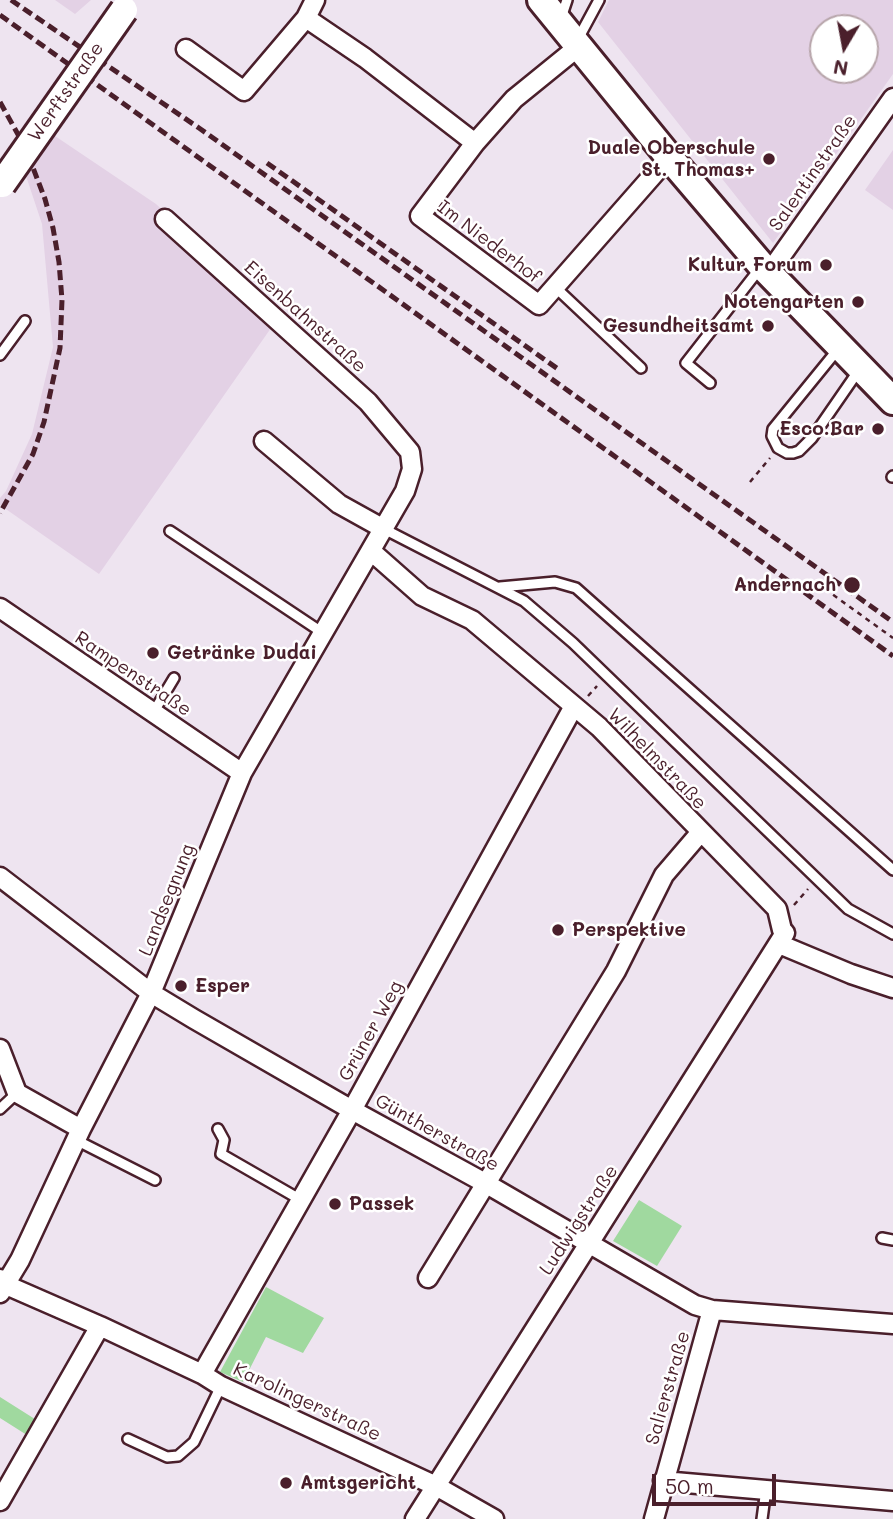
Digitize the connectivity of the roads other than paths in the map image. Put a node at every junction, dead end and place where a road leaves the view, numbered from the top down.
1 (315, 0) edge
2 (541, 0) edge
3 (599, 0) edge
4 (128, 5) edge
5 (306, 18) junction
6 (570, 28) edge
7 (186, 49) dead end
8 (893, 98) edge
9 (475, 144) junction
10 (668, 157) junction
11 (1, 185) edge
12 (165, 219) dead end
13 (765, 269) junction
14 (555, 287) junction
15 (25, 321) dead end
16 (840, 347) junction
17 (0, 355) edge
18 (861, 367) junction
19 (641, 368) dead end
20 (710, 383) dead end
21 (893, 401) edge
22 (264, 441) dead end
23 (410, 452) joint
24 (384, 529) junction
25 (170, 531) dead end
26 (371, 551) junction
27 (498, 587) junction
28 (0, 608) edge
29 (323, 633) junction
30 (174, 678) dead end
31 (574, 706) junction
32 (153, 713) junction
33 (242, 773) junction
34 (700, 833) junction
35 (893, 870) edge
36 (0, 877) edge
37 (893, 934) edge
38 (779, 944) junction
39 (893, 988) edge
40 (151, 993) junction
41 (0, 1049) edge
42 (17, 1093) junction
43 (0, 1109) edge
44 (352, 1110) junction
45 (218, 1129) dead end
46 (79, 1134) junction
47 (155, 1180) dead end
48 (485, 1183) junction
49 (301, 1200) junction
50 (882, 1238) dead end
51 (893, 1240) edge
52 (588, 1244) junction
53 (428, 1278) dead end
54 (3, 1285) edge
55 (712, 1310) junction
56 (893, 1324) edge
57 (100, 1326) junction
58 (202, 1374) junction
59 (221, 1386) junction
60 (128, 1439) dead end
61 (663, 1481) junction
62 (436, 1486) junction
63 (766, 1489) junction
64 (893, 1500) edge
65 (0, 1501) edge
66 (415, 1519) edge
67 (494, 1519) edge
68 (654, 1519) edge
69 (762, 1519) edge

1 - 5 street
2 - 6 street
3 - 6 lane
4 - 11 street, Werftstraße, bridge
5 - 7 street
5 - 9 street
6 - 9 street, Im Niederhof
6 - 10 street
8 - 13 street, Salentinstraße
9 - 14 street, Im Niederhof
10 - 13 street
10 - 14 street
12 - 23 street, Eisenbahnstraße
13 - 16 street
13 - 20 lane
14 - 19 lane
15 - 17 lane
16 - 18 street
16 - 18 lane
18 - 21 street
22 - 24 street
23 - 24 street, Landsegnung
24 - 26 street, Landsegnung
24 - 27 lane
25 - 29 lane
26 - 29 street, Landsegnung
26 - 31 street, Wilhelmstraße
27 - 35 lane
27 - 37 lane
28 - 32 street, Rampenstraße
29 - 33 street, Landsegnung
30 - 32 lane
31 - 34 street, Wilhelmstraße
31 - 44 street, Grüner Weg
32 - 33 street, Rampenstraße
33 - 40 street, Landsegnung
34 - 38 street, Wilhelmstraße
34 - 48 street
36 - 40 street, Güntherstraße
38 - 39 street
38 - 52 street, Ludwigstraße
40 - 44 street, Güntherstraße
40 - 46 street, Landsegnung
41 - 42 street
42 - 43 lane
42 - 46 street
44 - 48 street, Güntherstraße
44 - 49 street, Grüner Weg
45 - 49 lane
46 - 47 lane
46 - 54 street, Landsegnung
48 - 52 street, Güntherstraße
48 - 53 street
49 - 58 street, Grüner Weg
50 - 51 lane
52 - 55 street, Güntherstraße
52 - 62 street, Ludwigstraße
54 - 57 street, Karolingerstraße
55 - 56 street, Güntherstraße
55 - 61 street, Salierstraße
57 - 58 street, Karolingerstraße
57 - 65 street
58 - 59 street, Karolingerstraße
59 - 60 lane
59 - 62 street, Karolingerstraße
61 - 63 street
61 - 68 street, Salierstraße
62 - 66 street, Ludwigstraße
62 - 67 street, Karolingerstraße
63 - 64 street
63 - 69 lane

